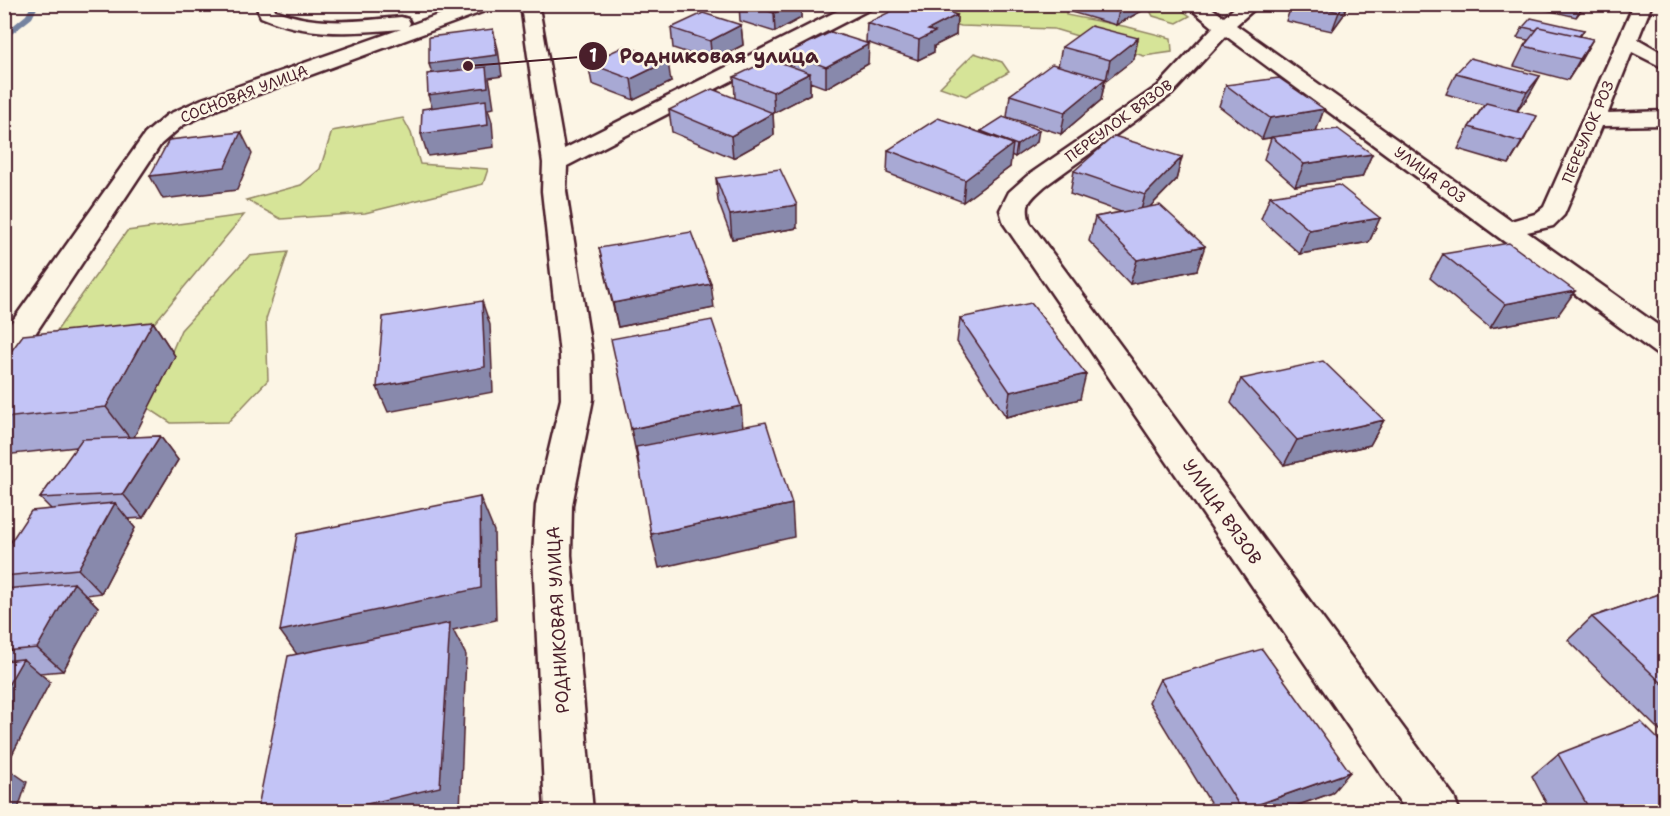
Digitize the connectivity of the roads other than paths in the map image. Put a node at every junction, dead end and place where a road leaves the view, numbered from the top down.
1 (264, 4) edge
2 (487, 4) edge
3 (525, 4) edge
4 (866, 4) edge
5 (1194, 4) edge
6 (1251, 4) edge
7 (1643, 4) edge
8 (435, 23) junction
9 (1225, 25) junction
10 (1626, 41) junction
11 (1665, 63) edge
12 (1665, 118) edge
13 (1593, 120) junction
14 (555, 163) junction
15 (1013, 210) joint
16 (1506, 230) junction
17 (1665, 346) edge
18 (4, 357) edge
19 (569, 812) edge
20 (1436, 812) edge

1 - 8 street
2 - 8 street, СОСНОВАЯ УЛИЦА
3 - 14 street, РОДНИКОВАЯ УЛИЦА
4 - 14 street
5 - 9 street, УЛИЦА РОЗ
6 - 9 street, ПЕРЕУЛОК ВЯЗОВ
7 - 10 street, ПЕРЕУЛОК РОЗ
8 - 18 street, СОСНОВАЯ УЛИЦА
9 - 15 street, ПЕРЕУЛОК ВЯЗОВ
9 - 16 street, УЛИЦА РОЗ
10 - 11 street
10 - 13 street, ПЕРЕУЛОК РОЗ
12 - 13 street
13 - 16 street, ПЕРЕУЛОК РОЗ
14 - 19 street, РОДНИКОВАЯ УЛИЦА
15 - 20 street, УЛИЦА ВЯЗОВ
16 - 17 street, УЛИЦА РОЗ

